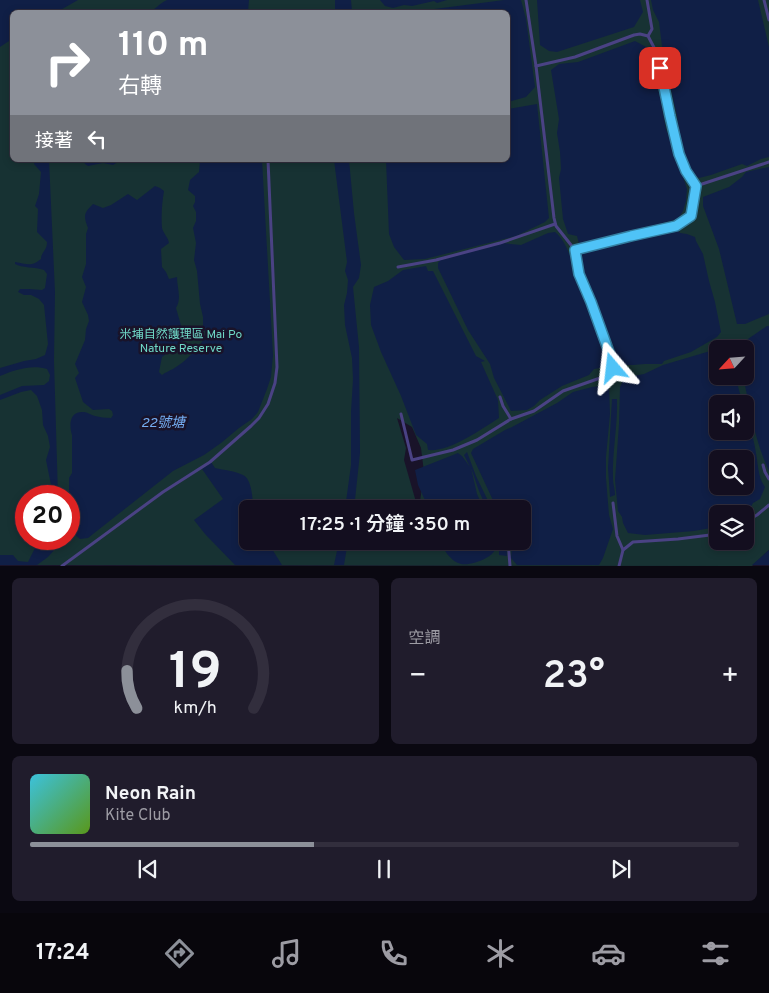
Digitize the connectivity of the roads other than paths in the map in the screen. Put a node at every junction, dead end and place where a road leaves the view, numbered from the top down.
1 (526, 0) edge
2 (647, 0) edge
3 (764, 0) edge
4 (769, 20) edge
5 (648, 36) junction
6 (536, 66) junction
7 (268, 162) edge
8 (769, 162) edge
9 (696, 186) junction
10 (555, 224) junction
11 (575, 250) junction
12 (398, 267) dead end
13 (500, 397) dead end
14 (401, 414) dead end
15 (511, 419) junction
16 (764, 466) dead end
17 (769, 479) edge
18 (613, 503) dead end
19 (769, 505) edge
20 (754, 517) edge
21 (709, 535) edge
22 (509, 550) edge
23 (622, 550) junction
24 (62, 566) edge
25 (510, 566) edge
26 (619, 566) edge

1 - 6 lane
2 - 5 lane
3 - 4 lane
5 - 6 lane
5 - 9 lane
6 - 10 lane
7 - 24 lane
8 - 9 lane
9 - 11 lane
10 - 11 lane
10 - 12 lane
11 - 15 lane
13 - 15 lane
14 - 15 lane
16 - 17 lane
18 - 23 lane
19 - 20 lane
21 - 23 lane
22 - 25 lane
23 - 26 lane

